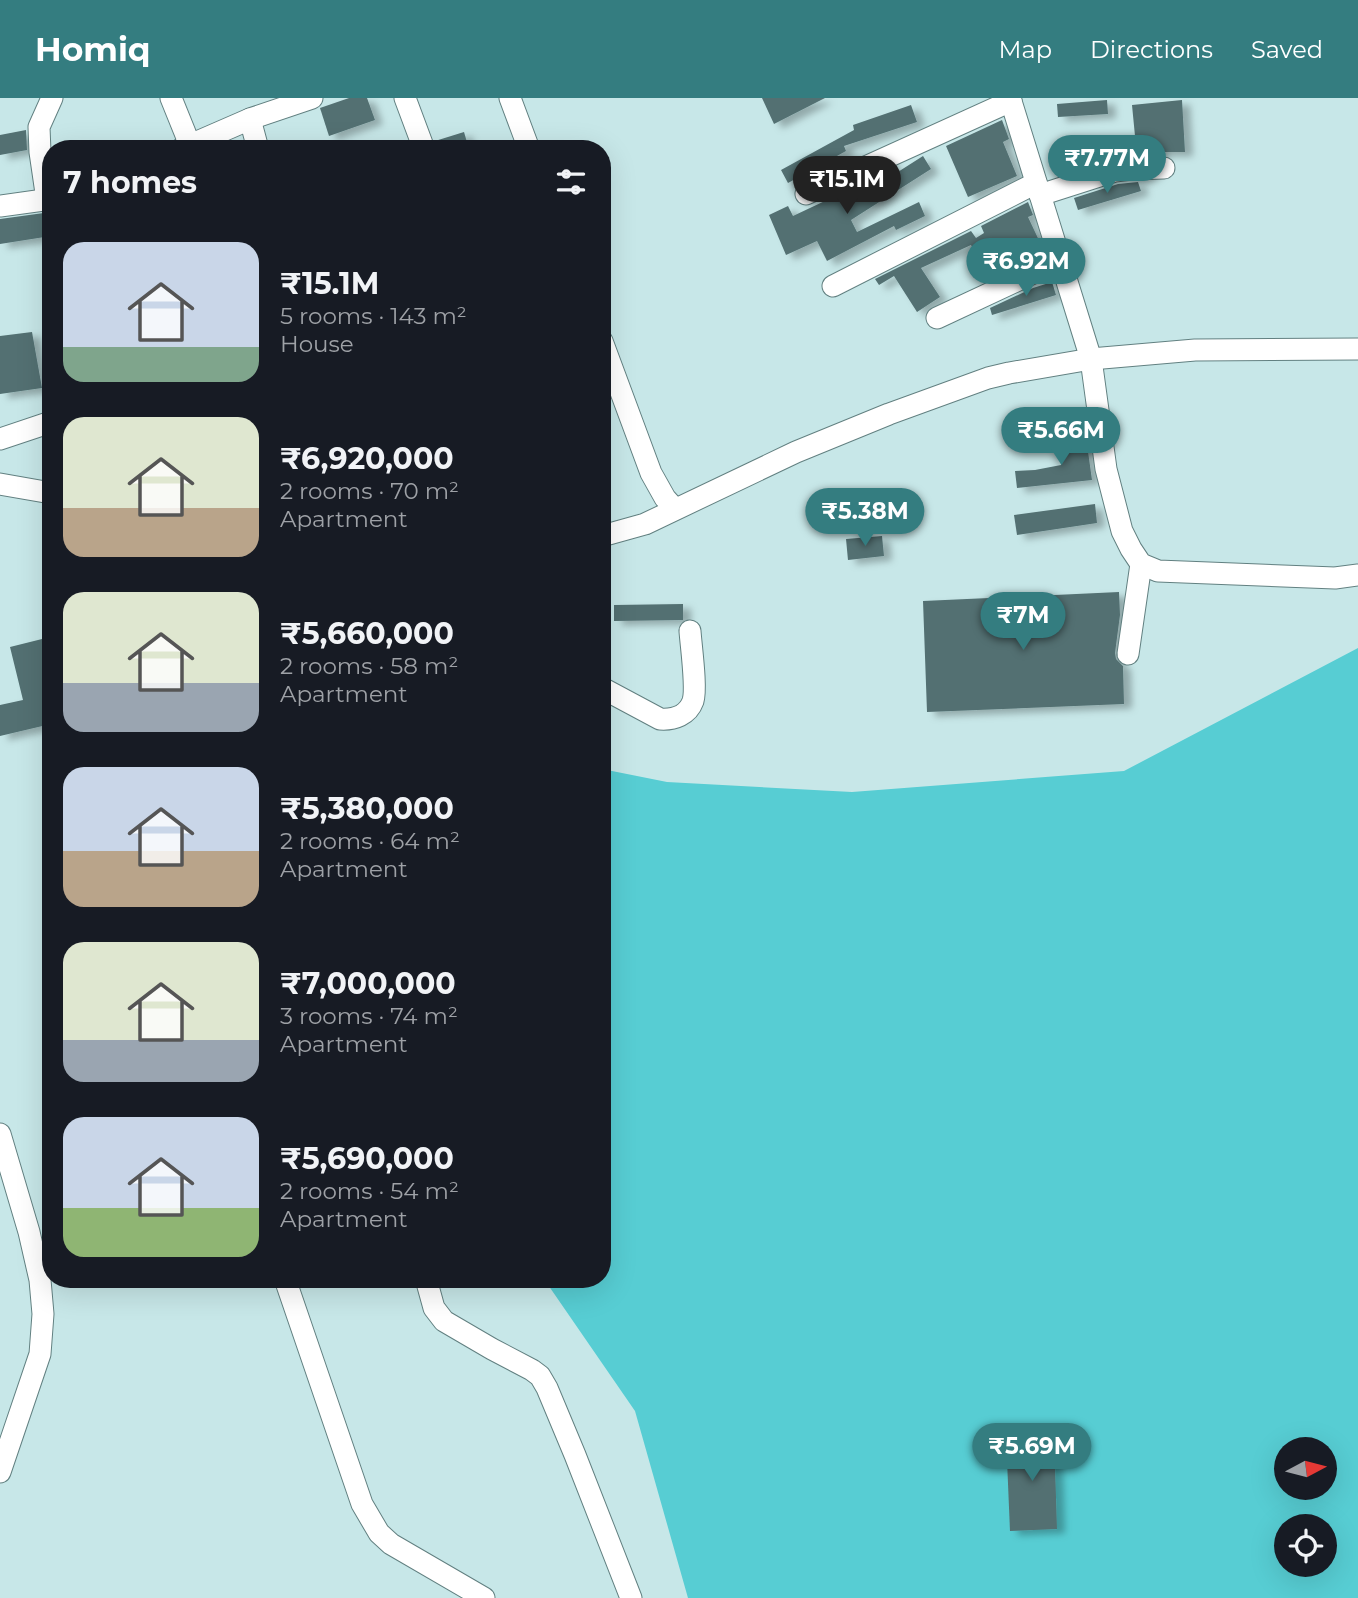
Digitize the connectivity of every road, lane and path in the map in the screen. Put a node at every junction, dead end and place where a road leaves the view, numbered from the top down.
1 (52, 98) edge
2 (171, 98) edge
3 (312, 98) edge
4 (405, 98) edge
5 (510, 98) edge
6 (1010, 99) edge
7 (250, 119) junction
8 (184, 140) edge
9 (202, 140) edge
10 (256, 140) edge
11 (421, 140) edge
12 (526, 140) edge
13 (42, 162) edge
14 (1164, 168) dead end
15 (1038, 189) junction
16 (806, 194) dead end
17 (42, 200) edge
18 (0, 206) edge
19 (1061, 260) junction
20 (833, 286) dead end
21 (937, 318) dead end
22 (1358, 349) edge
23 (1091, 359) junction
24 (611, 366) edge
25 (42, 425) edge
26 (0, 439) edge
27 (0, 484) edge
28 (42, 491) edge
29 (675, 509) junction
30 (611, 533) edge
31 (1141, 564) junction
32 (1358, 575) edge
33 (690, 631) dead end
34 (1128, 654) dead end
35 (611, 693) edge
36 (0, 1134) edge
37 (288, 1288) edge
38 (428, 1288) edge
39 (5, 1441) edge
40 (0, 1472) edge
41 (484, 1598) edge
42 (631, 1598) edge

1 - 13 lane
2 - 8 lane
3 - 7 lane
4 - 11 lane
5 - 12 lane
6 - 15 lane
6 - 16 lane
7 - 9 lane
7 - 10 lane
14 - 15 lane
15 - 19 lane
15 - 20 lane
17 - 18 lane
19 - 21 lane
19 - 23 lane
22 - 23 lane
23 - 29 lane
23 - 31 lane
24 - 29 lane
25 - 26 lane
27 - 28 lane
29 - 30 lane
31 - 32 lane
31 - 34 lane
33 - 35 lane
36 - 39 lane
37 - 41 lane
38 - 42 lane
39 - 40 lane

